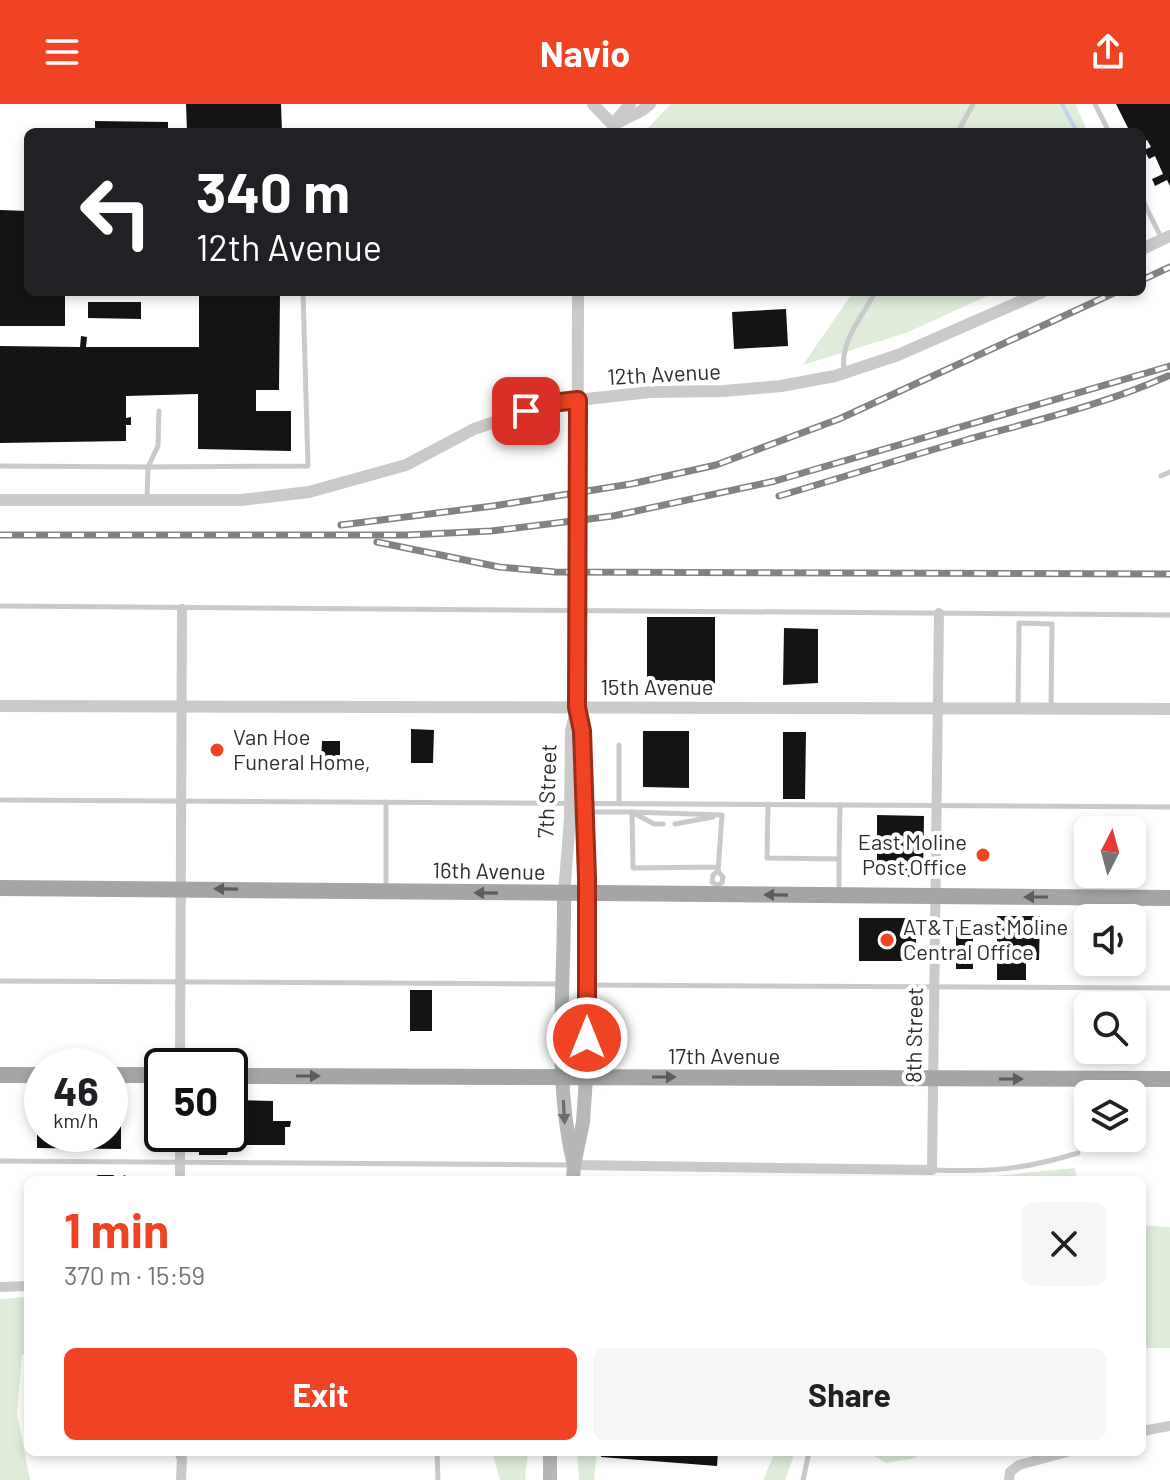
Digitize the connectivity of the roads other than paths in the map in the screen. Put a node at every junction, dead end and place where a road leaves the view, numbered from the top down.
1 (593, 104) edge
2 (630, 104) edge
3 (650, 104) edge
4 (973, 104) edge
5 (1095, 104) edge
6 (612, 128) edge
7 (960, 128) edge
8 (1107, 128) edge
9 (1146, 206) edge
10 (1166, 238) edge
11 (1146, 247) edge
12 (303, 296) edge
13 (578, 296) edge
14 (873, 296) edge
15 (1033, 296) edge
16 (844, 373) junction
17 (578, 400) junction
18 (159, 411) dead end
19 (0, 466) edge
20 (148, 467) junction
21 (1170, 472) edge
22 (1161, 476) dead end
23 (0, 500) edge
24 (147, 500) junction
25 (0, 606) edge
26 (182, 609) junction
27 (578, 611) junction
28 (939, 613) junction
29 (1170, 615) edge
30 (0, 706) edge
31 (181, 706) junction
32 (577, 707) junction
33 (937, 708) junction
34 (1018, 709) junction
35 (1051, 709) junction
36 (1170, 709) edge
37 (619, 745) dead end
38 (0, 800) edge
39 (181, 801) junction
40 (386, 802) junction
41 (570, 803) junction
42 (619, 803) junction
43 (768, 804) junction
44 (840, 805) junction
45 (935, 806) junction
46 (584, 807) junction
47 (1170, 807) edge
48 (632, 812) junction
49 (722, 815) junction
50 (663, 824) dead end
51 (675, 824) dead end
52 (839, 859) junction
53 (718, 869) junction
54 (0, 888) edge
55 (181, 889) junction
56 (716, 890) junction
57 (386, 892) junction
58 (564, 894) junction
59 (587, 894) junction
60 (839, 895) junction
61 (935, 896) junction
62 (1170, 898) edge
63 (0, 981) edge
64 (180, 983) junction
65 (587, 984) junction
66 (563, 985) junction
67 (934, 987) junction
68 (1170, 988) edge
69 (180, 1048) edge
70 (0, 1075) edge
71 (24, 1075) edge
72 (248, 1076) edge
73 (563, 1077) junction
74 (586, 1077) junction
75 (933, 1079) junction
76 (1170, 1079) edge
77 (180, 1152) edge
78 (1078, 1153) dead end
79 (0, 1161) edge
80 (180, 1162) junction
81 (932, 1170) junction
82 (574, 1172) edge
83 (180, 1176) edge
84 (24, 1286) edge
85 (0, 1287) edge
86 (1170, 1426) edge
87 (1146, 1430) edge
88 (181, 1456) edge
89 (437, 1456) edge
90 (550, 1456) edge
91 (808, 1456) edge
92 (1054, 1456) edge
93 (181, 1480) edge
94 (438, 1480) edge
95 (550, 1480) edge
96 (803, 1480) edge
97 (1009, 1480) edge

1 - 6 street
2 - 6 street
3 - 6 street
4 - 7 lane
5 - 8 lane
9 - 10 lane
10 - 11 street
12 - 20 lane
13 - 17 street, 7th Street
14 - 16 lane
15 - 16 street, 12th Avenue
16 - 17 street, 12th Avenue
17 - 24 street, 12th Avenue
17 - 27 street, 7th Street
18 - 20 lane
19 - 20 lane
20 - 24 lane
21 - 22 lane
23 - 24 street, 12th Avenue
25 - 26 lane
26 - 27 lane
26 - 31 street
27 - 28 lane
27 - 32 street, 7th Street
28 - 29 lane
28 - 33 street, 8th Street
30 - 31 street, 15th Avenue
31 - 32 street, 15th Avenue
31 - 39 street
32 - 33 street, 15th Avenue
32 - 41 street, 7th Street
32 - 46 street, 7th Street
33 - 34 street, 15th Avenue
33 - 45 street, 8th Street
34 - 35 street, 15th Avenue
34 - 35 lane
35 - 36 street, 15th Avenue
37 - 42 lane
38 - 39 lane
39 - 40 lane
39 - 55 street
40 - 41 lane
40 - 57 lane
41 - 46 lane
41 - 58 street, 7th Street
42 - 43 lane
42 - 46 lane
43 - 44 lane
43 - 52 lane
44 - 45 lane
44 - 52 lane
45 - 47 lane
45 - 61 street, 8th Street
46 - 48 lane
46 - 59 street, 7th Street
48 - 49 lane
48 - 50 lane
48 - 53 lane
49 - 51 lane
49 - 53 lane
52 - 60 lane
53 - 56 lane
54 - 55 main road, 16th Avenue
57 -> 55 main road, 16th Avenue
55 - 64 street
56 - 59 main road, 16th Avenue
60 -> 56 main road, 16th Avenue
58 -> 57 main road, 16th Avenue
58 - 59 main road, 16th Avenue
58 - 66 main road, 7th Street
59 - 65 main road, 7th Street
60 - 61 main road, 16th Avenue
62 -> 61 main road, 16th Avenue
61 - 67 street, 8th Street
63 - 64 lane
64 - 66 lane
64 - 69 street
65 - 67 lane
65 - 74 main road, 7th Street
66 - 73 main road, 7th Street
67 - 68 lane
67 - 75 street, 8th Street
70 - 71 main road
72 -> 73 main road, 17th Avenue
73 - 74 main road, 17th Avenue
73 -> 82 main road, 7th Street
74 -> 75 main road, 17th Avenue
74 - 82 main road, 7th Street
75 -> 76 main road, 17th Avenue
75 - 81 street, 8th Street
77 - 80 street
78 - 81 lane
79 - 80 lane
80 - 82 lane
80 - 83 street
81 - 82 street
84 - 85 street
86 - 87 street
88 - 93 street
89 - 94 lane
90 - 95 main road
91 - 96 lane
92 - 97 street

